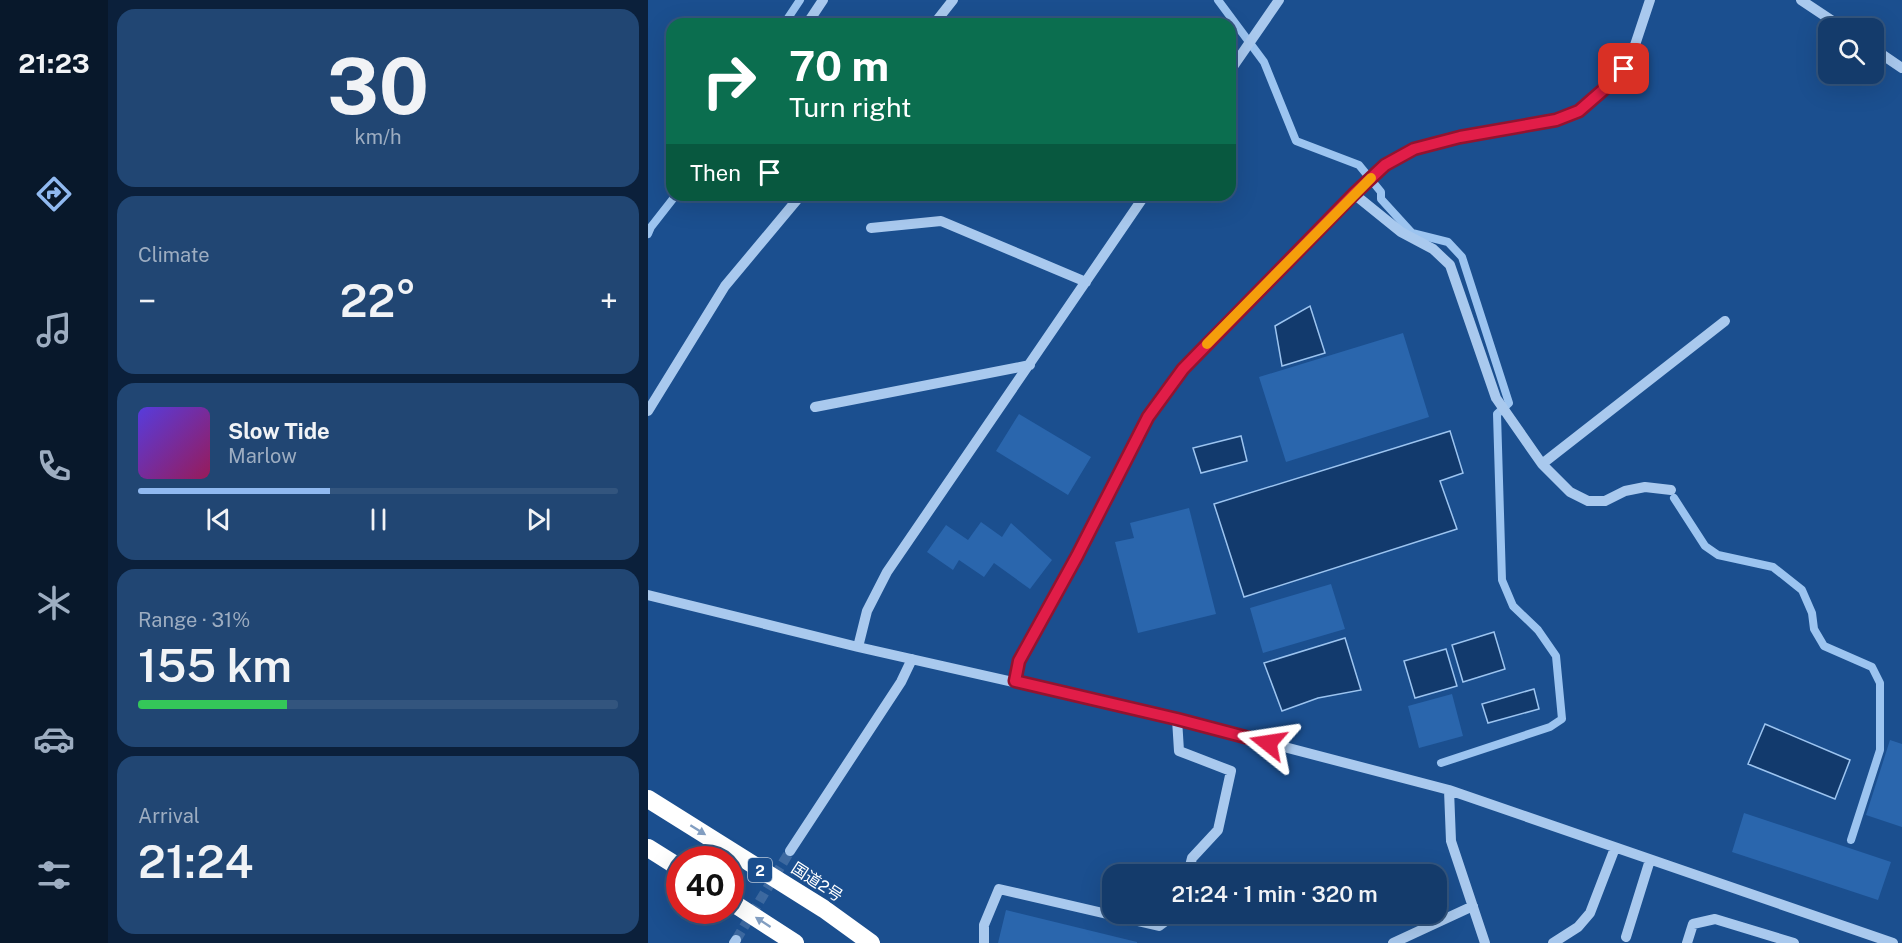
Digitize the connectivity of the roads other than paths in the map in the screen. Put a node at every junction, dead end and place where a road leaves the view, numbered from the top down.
1 (823, 0) edge
2 (953, 0) edge
3 (1279, 0) edge
4 (1650, 0) edge
5 (1802, 0) edge
6 (811, 18) edge
7 (939, 18) edge
8 (1828, 18) edge
9 (1884, 56) edge
10 (1236, 62) edge
11 (1902, 68) edge
12 (1354, 194) junction
13 (796, 201) edge
14 (1141, 201) edge
15 (870, 228) dead end
16 (1086, 282) junction
17 (1725, 321) dead end
18 (1030, 365) junction
19 (815, 407) dead end
20 (648, 411) edge
21 (1542, 464) junction
22 (1671, 490) dead end
23 (648, 595) edge
24 (858, 647) junction
25 (912, 659) junction
26 (1015, 681) junction
27 (1177, 719) junction
28 (1449, 790) junction
29 (648, 799) edge
30 (648, 848) edge
31 (1615, 848) junction
32 (790, 851) tunnel mouth
33 (666, 859) edge
34 (1650, 860) junction
35 (1190, 864) edge
36 (1473, 906) junction
37 (744, 910) edge
38 (1102, 913) edge
39 (1626, 937) dead end
40 (1878, 937) junction
41 (795, 943) edge
42 (871, 943) edge
43 (984, 943) edge
44 (1393, 943) edge
45 (1485, 943) edge
46 (1553, 943) edge
47 (1687, 943) edge
48 (1794, 943) edge
49 (1864, 943) edge
50 (1893, 943) edge

1 - 6 street
2 - 7 street
3 - 10 street
4 - 12 street
5 - 8 street
9 - 11 street
12 - 21 street
12 - 26 street
13 - 20 street
14 - 16 street
15 - 16 street
16 - 18 street
17 - 21 street
18 - 19 street
18 - 24 street
21 - 22 street
23 - 24 street
24 - 25 street
25 - 26 street
25 - 32 street
26 - 27 street
27 - 28 street
27 - 35 street
28 - 31 street
28 - 36 street
29 -> 42 highway, 国道2号 / 2
30 - 33 highway
31 - 34 street
31 - 46 street
34 - 39 street
34 - 40 street
36 - 44 street
36 - 45 street
41 -> 37 highway
38 - 43 street
40 - 49 street
40 - 50 street
47 - 48 street

